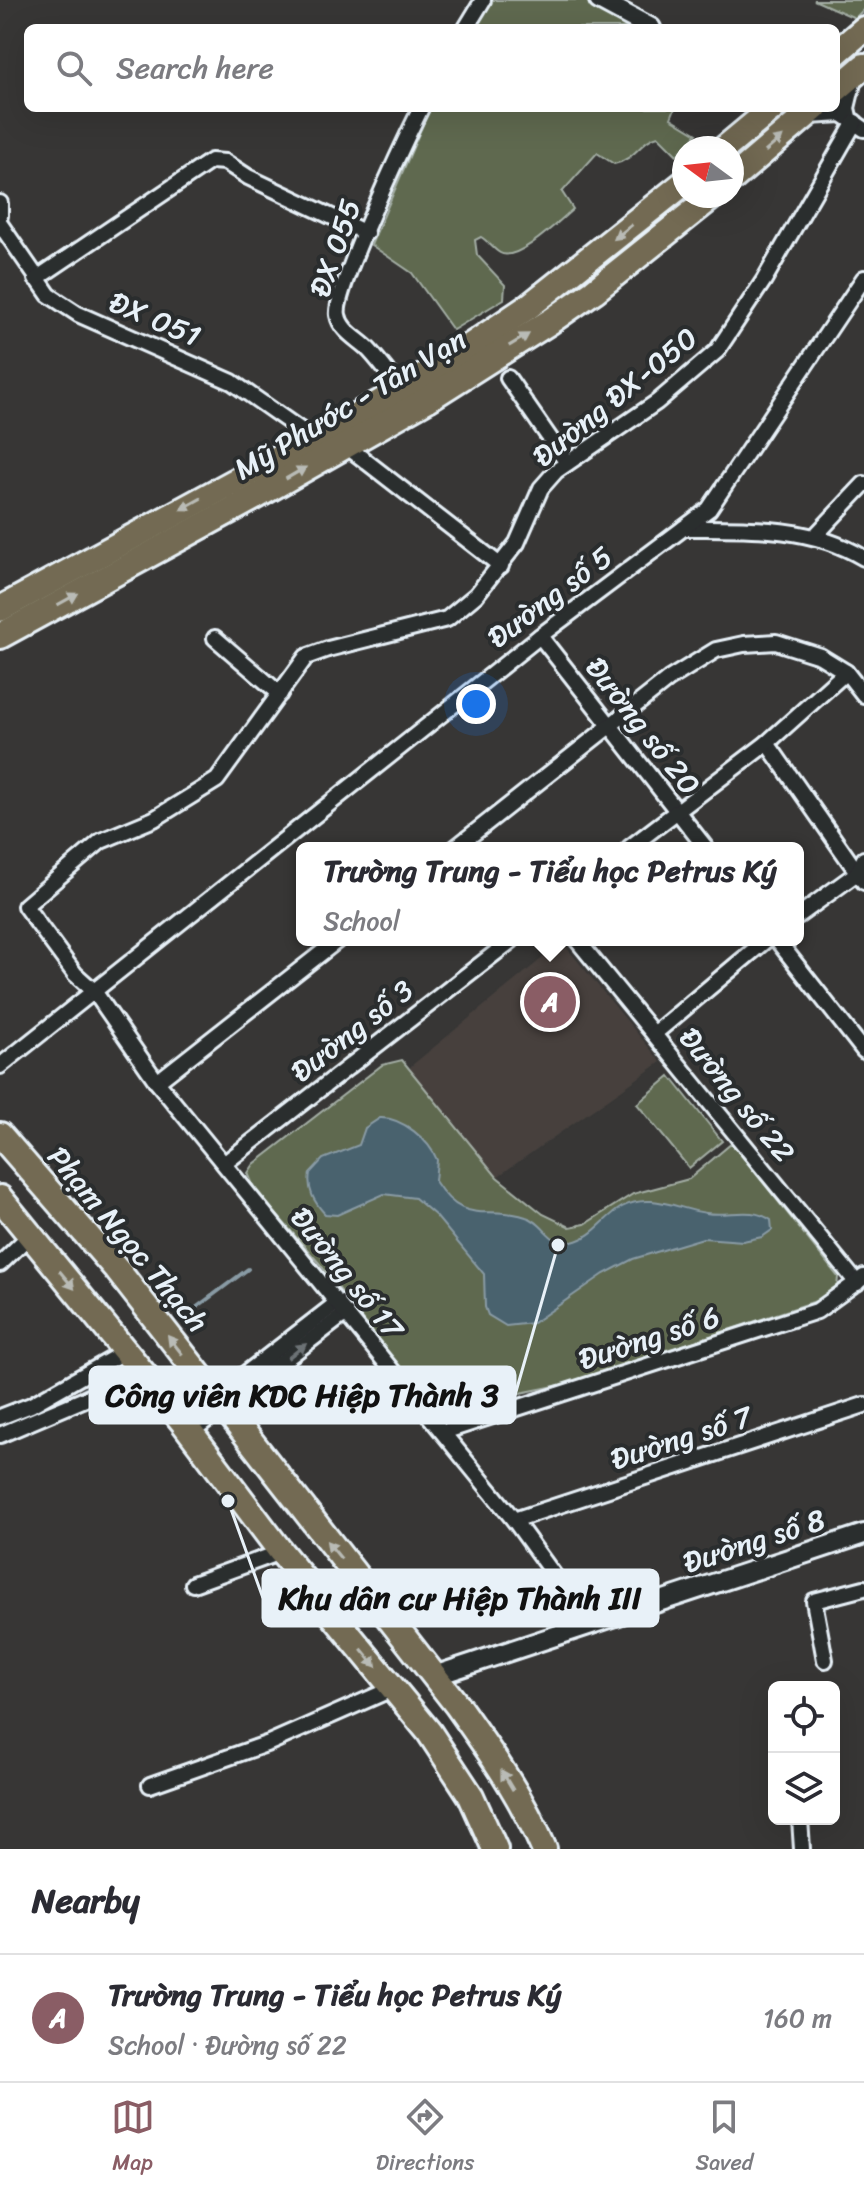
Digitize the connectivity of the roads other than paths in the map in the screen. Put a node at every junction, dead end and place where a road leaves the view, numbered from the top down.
1 (483, 0) edge
2 (599, 0) edge
3 (468, 24) edge
4 (644, 24) edge
5 (864, 29) edge
6 (840, 50) edge
7 (860, 70) edge
8 (840, 87) edge
9 (419, 112) edge
10 (768, 112) edge
11 (810, 113) edge
12 (856, 122) edge
13 (739, 136) edge
14 (744, 169) edge
15 (672, 193) edge
16 (0, 203) edge
17 (698, 208) edge
18 (0, 216) edge
19 (0, 224) edge
20 (366, 233) junction
21 (864, 278) edge
22 (36, 279) junction
23 (508, 378) dead end
24 (402, 390) junction
25 (312, 438) junction
26 (345, 445) junction
27 (567, 463) junction
28 (864, 484) edge
29 (684, 528) junction
30 (815, 536) junction
31 (864, 558) edge
32 (501, 566) junction
33 (0, 609) edge
34 (0, 636) edge
35 (540, 636) junction
36 (215, 638) dead end
37 (846, 672) junction
38 (280, 694) junction
39 (864, 695) edge
40 (611, 726) junction
41 (767, 743) junction
42 (677, 811) junction
43 (463, 842) edge
44 (637, 842) edge
45 (701, 842) edge
46 (864, 859) edge
47 (862, 876) edge
48 (25, 906) joint
49 (804, 912) edge
50 (330, 946) edge
51 (504, 946) edge
52 (582, 946) edge
53 (759, 946) edge
54 (782, 946) edge
55 (94, 991) junction
56 (654, 1034) junction
57 (864, 1051) edge
58 (0, 1066) edge
59 (157, 1082) junction
60 (0, 1135) edge
61 (225, 1163) junction
62 (0, 1198) edge
63 (30, 1235) junction
64 (0, 1264) edge
65 (860, 1280) edge
66 (342, 1308) junction
67 (126, 1351) junction
68 (144, 1374) junction
69 (220, 1402) junction
70 (864, 1405) edge
71 (0, 1417) edge
72 (187, 1427) junction
73 (443, 1432) junction
74 (0, 1435) edge
75 (514, 1520) junction
76 (864, 1534) edge
77 (281, 1552) junction
78 (193, 1584) dead end
79 (864, 1588) edge
80 (590, 1625) junction
81 (825, 1660) dead end
82 (434, 1676) junction
83 (394, 1688) junction
84 (150, 1785) dead end
85 (800, 1825) edge
86 (495, 1849) edge
87 (544, 1849) edge
88 (802, 1849) edge

1 - 3 street
2 - 4 street
5 - 6 main road
7 - 8 main road
7 - 12 street
9 - 20 street, ĐX 055
10 - 13 main road
11 - 12 street
14 -> 11 main road
12 - 27 street, Đường ĐX-050
15 -> 24 main road, Mỹ Phước - Tân Vạn
16 - 18 street
26 -> 17 main road, Mỹ Phước - Tân Vạn
19 - 22 street, ĐX 051
20 - 22 street
20 - 24 street, ĐX 055
21 - 29 street, Đường số 5
22 - 25 street, ĐX 051
23 - 27 street
24 - 25 main road, Mỹ Phước - Tân Vạn
25 -> 33 main road, Mỹ Phước - Tân Vạn
26 - 32 street
34 -> 26 main road, Mỹ Phước - Tân Vạn
27 - 32 street, Đường ĐX-050
28 - 30 street
29 - 30 street
29 - 35 street, Đường số 5
30 - 31 street
32 - 38 street, Đường ĐX-050
35 - 40 street, Đường số 20
35 - 55 street, Đường số 5
36 - 38 street
37 - 39 street
37 - 40 street
37 - 41 street
38 - 48 street, Đường ĐX-050
40 - 42 street, Đường số 20
40 - 43 street
41 - 42 street
41 - 47 street
42 - 44 street
42 - 45 street, Đường số 20
46 - 47 street
47 - 49 street
48 - 55 street, Đường số 17
50 - 59 street
51 - 61 street, Đường số 3
52 - 56 street, Đường số 22
53 - 56 street
54 - 57 street
55 - 58 street, Đường số 5
55 - 59 street, Đường số 17
56 - 65 street, Đường số 22
59 - 61 street, Đường số 17
69 -> 60 main road, Phạm Ngọc Thạch
61 - 66 street, Đường số 17
62 - 63 main road
63 - 64 street
63 -> 67 main road
65 - 73 street, Đường số 6
66 - 69 street
66 - 73 street, Đường số 17
67 - 68 main road
67 - 71 street
68 - 72 main road
68 - 74 street
69 - 72 street
82 -> 69 main road, Phạm Ngọc Thạch
70 - 75 street, Đường số 7
72 - 77 main road
73 - 75 street, Đường số 17
75 - 80 street, Đường số 17
76 - 80 street, Đường số 8
77 - 78 street
77 -> 83 main road
79 - 81 street
80 - 82 street, Đường số 8
87 -> 82 main road, Phạm Ngọc Thạch
83 - 84 street
83 - 86 main road
85 - 88 street

